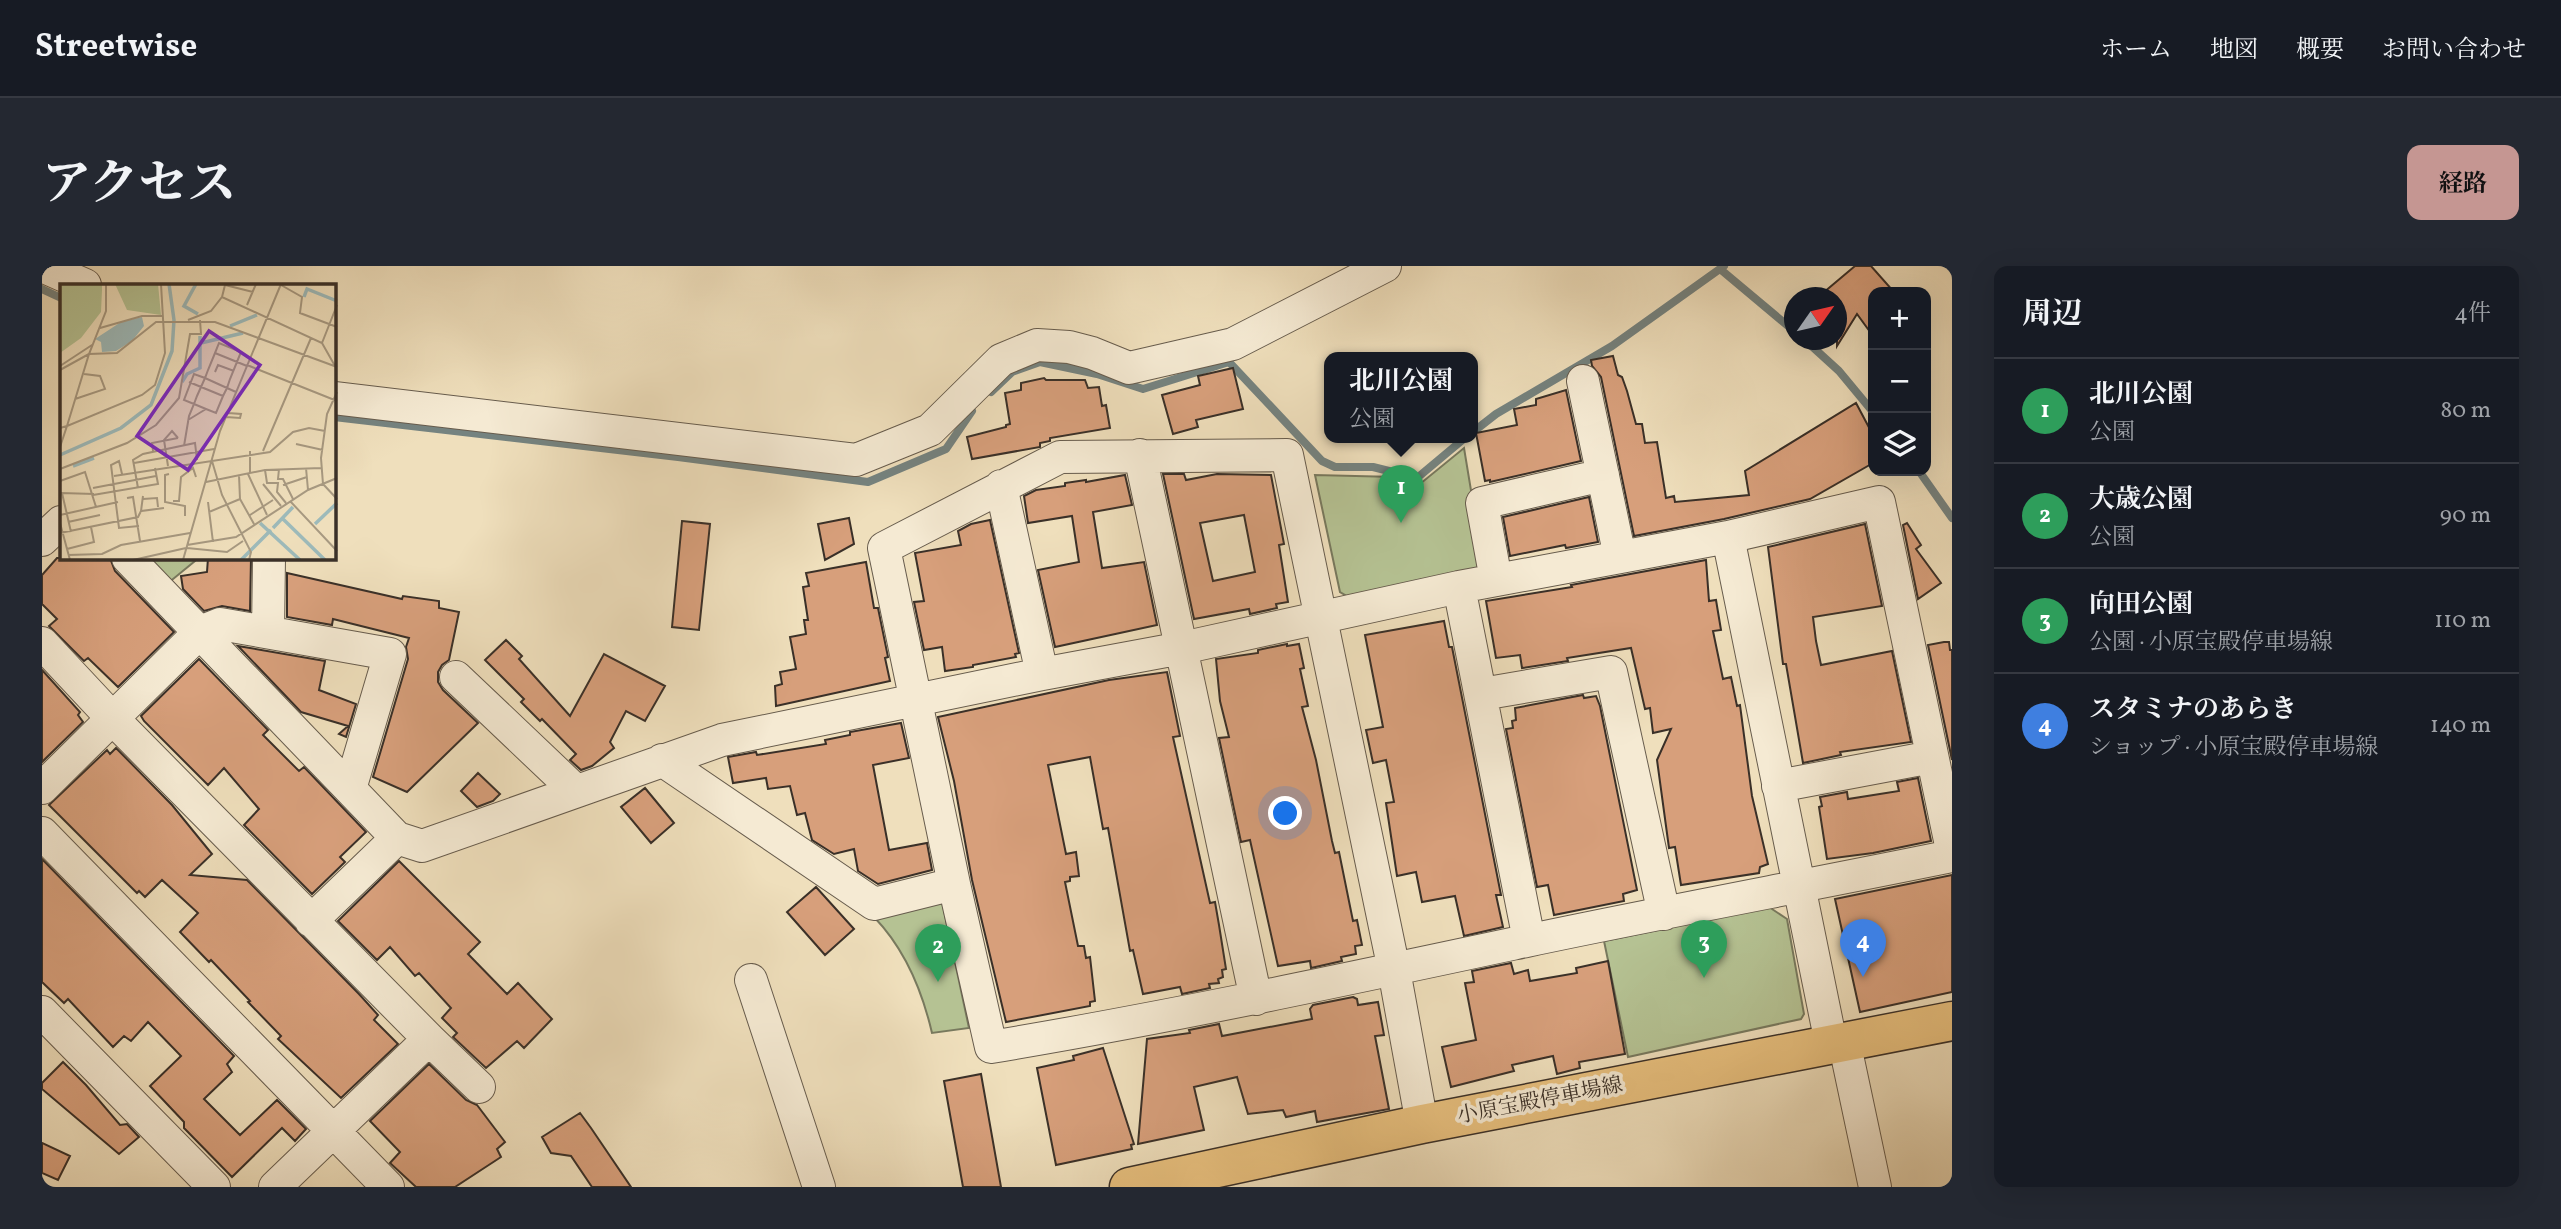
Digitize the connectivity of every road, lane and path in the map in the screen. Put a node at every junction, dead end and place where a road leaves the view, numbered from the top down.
1 (42, 266) edge
2 (1385, 266) edge
3 (83, 284) edge
4 (1583, 381) dead end
5 (336, 398) edge
6 (1140, 454) junction
7 (1603, 475) junction
8 (1001, 486) junction
9 (60, 523) edge
10 (1728, 537) junction
11 (42, 540) edge
12 (1620, 557) junction
13 (130, 560) edge
14 (269, 560) edge
15 (1496, 580) junction
16 (1459, 587) junction
17 (1322, 616) junction
18 (200, 632) junction
19 (268, 632) junction
20 (42, 643) edge
21 (1182, 649) junction
22 (1042, 674) junction
23 (456, 677) dead end
24 (1482, 694) junction
25 (915, 699) junction
26 (114, 720) junction
27 (1931, 757) junction
28 (662, 760) junction
29 (1778, 786) junction
30 (42, 788) edge
31 (350, 789) junction
32 (576, 791) junction
33 (42, 833) edge
34 (397, 838) junction
35 (1952, 850) edge
36 (1952, 856) edge
37 (954, 884) junction
38 (1798, 887) junction
39 (1664, 914) junction
40 (311, 921) junction
41 (1530, 940) junction
42 (1394, 970) junction
43 (751, 980) dead end
44 (1256, 999) junction
45 (42, 1012) edge
46 (1952, 1021) edge
47 (429, 1038) junction
48 (1838, 1042) junction
49 (479, 1087) dead end
50 (1422, 1124) junction
51 (335, 1132) junction
52 (214, 1187) edge
53 (275, 1187) edge
54 (388, 1187) edge
55 (819, 1187) edge
56 (1129, 1187) edge
57 (1875, 1187) edge

1 - 3 street
2 - 5 street
4 - 7 street
6 - 8 street
6 - 17 street
6 - 21 street
7 - 12 street
7 - 15 street
8 - 22 street
8 - 25 street
9 - 11 street
10 - 12 street
10 - 27 street
10 - 29 street
12 - 15 street
13 - 18 street
14 - 19 street
15 - 16 street
16 - 17 street
16 - 24 street
17 - 21 street
17 - 42 street
18 - 19 street
18 - 26 street
18 - 31 street
19 - 31 street
20 - 26 street
21 - 22 street
21 - 44 street
22 - 25 street
23 - 32 street
24 - 39 street
24 - 41 street
25 - 28 street
25 - 37 street
26 - 30 street
26 - 40 street
27 - 29 street
27 - 35 street
28 - 32 street
28 - 37 street
29 - 38 street
31 - 34 street
32 - 34 street
33 - 51 street
34 - 40 street
36 - 38 street
37 - 44 street
38 - 39 street
38 - 48 street
39 - 41 street
40 - 47 street
41 - 42 street
42 - 44 street
42 - 50 street
43 - 55 street
45 - 52 street
46 - 48 main road, 小原宝殿停車場線
47 - 49 street
47 - 51 street
48 - 50 main road, 小原宝殿停車場線
48 - 57 street
50 - 56 main road, 小原宝殿停車場線
51 - 53 street
51 - 54 street

